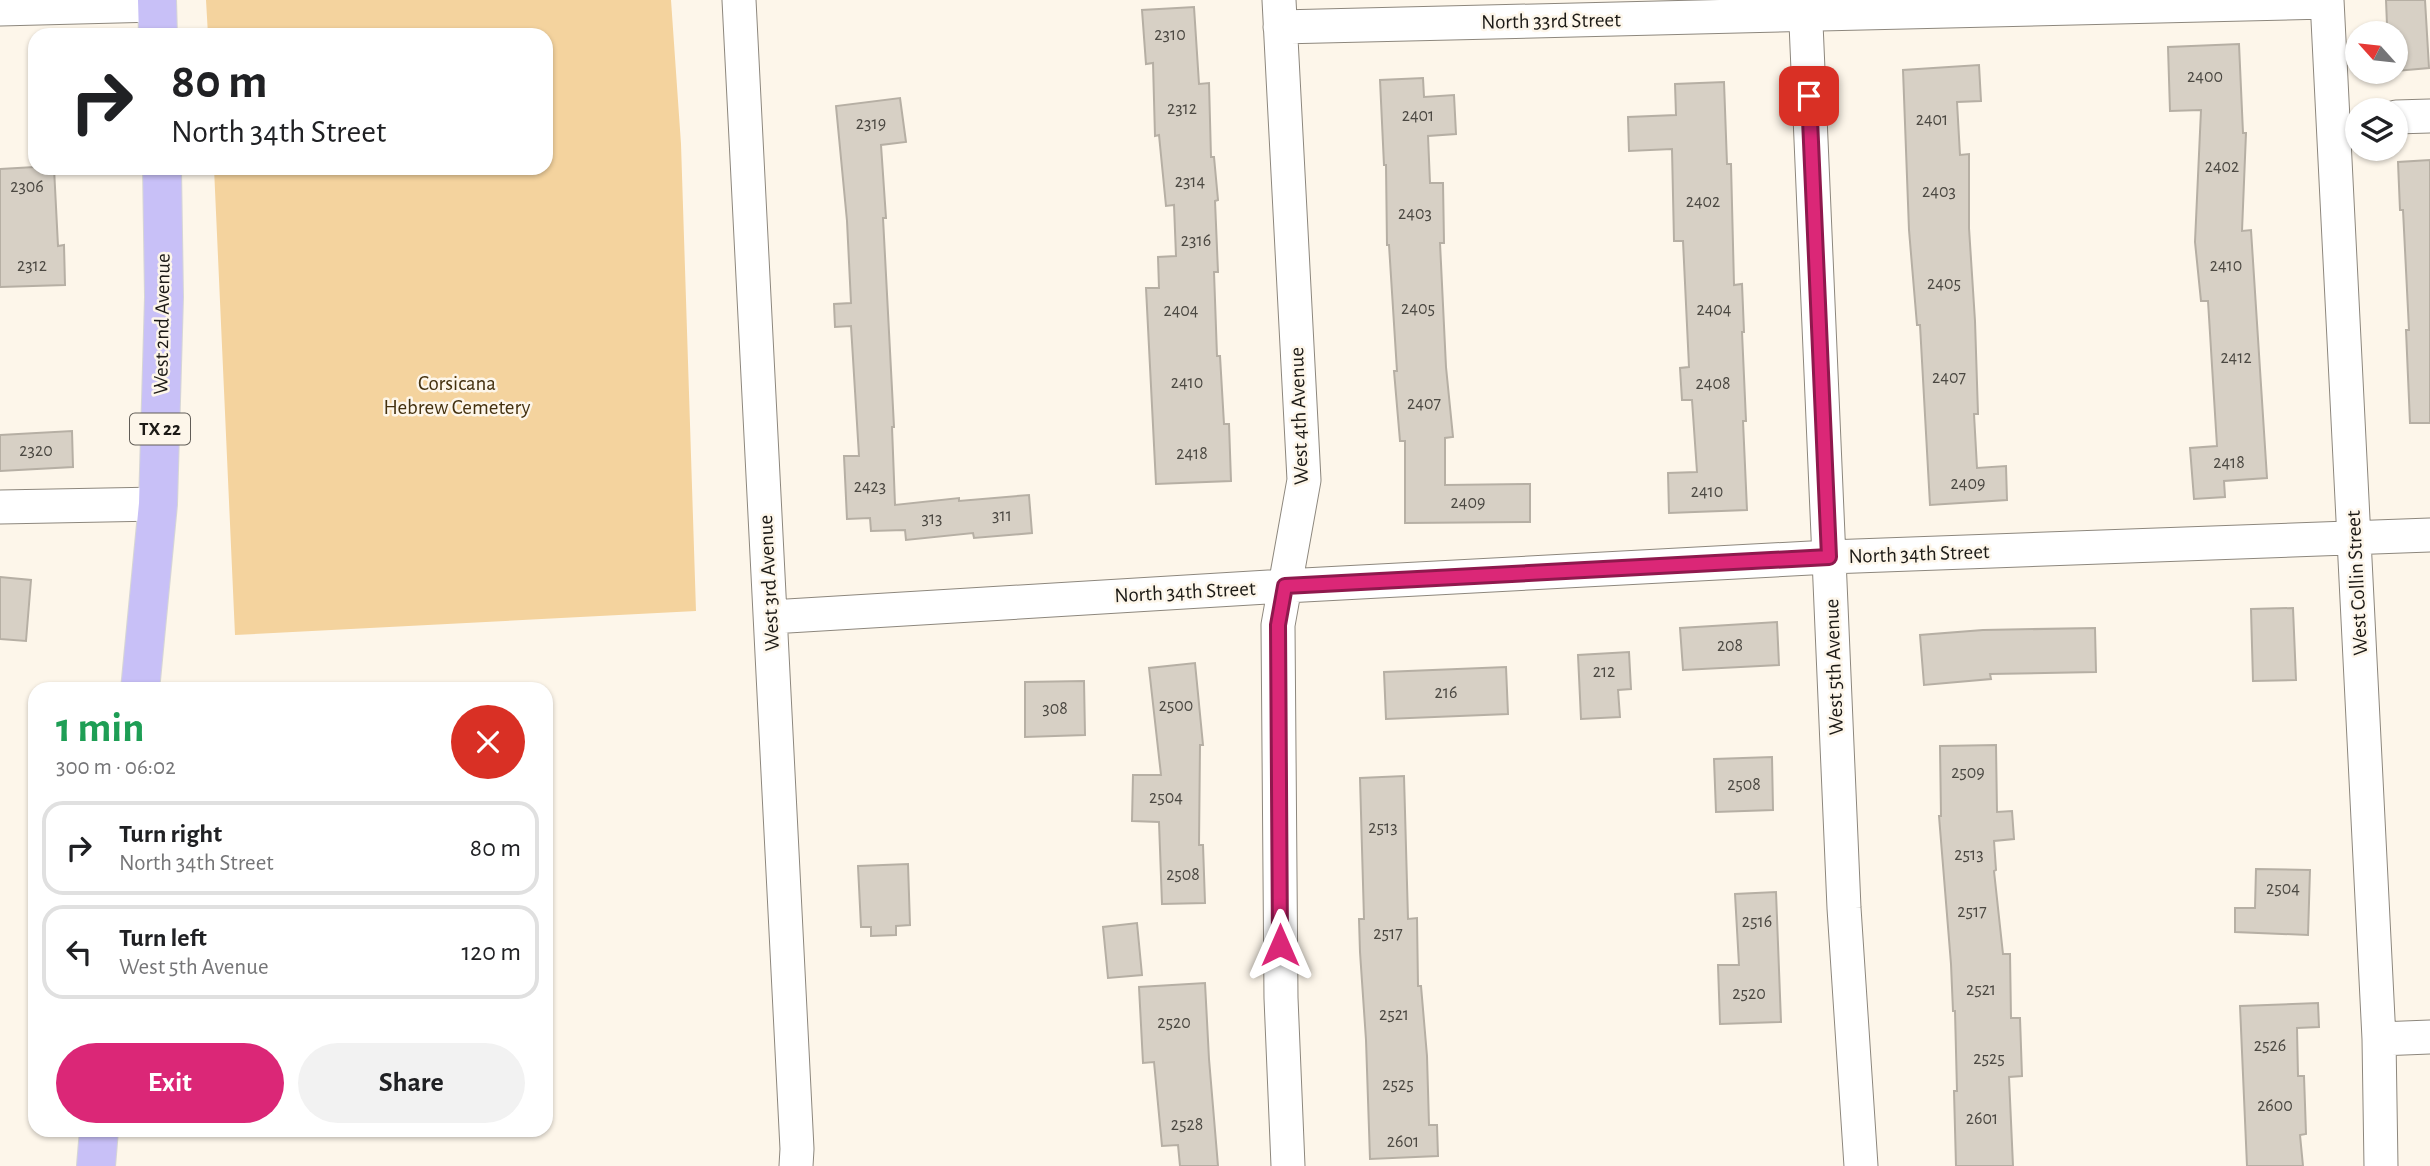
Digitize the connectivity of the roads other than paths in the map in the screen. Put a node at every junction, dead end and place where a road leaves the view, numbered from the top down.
1 (739, 0) edge
2 (2327, 1) edge
3 (1805, 7) edge
4 (0, 9) edge
5 (157, 13) edge
6 (1279, 14) edge
7 (2430, 116) edge
8 (2408, 117) edge
9 (2345, 120) edge
10 (2346, 161) edge
11 (162, 175) edge
12 (158, 504) junction
13 (0, 507) edge
14 (2430, 535) edge
15 (2354, 538) junction
16 (1829, 557) junction
17 (1285, 586) junction
18 (771, 617) junction
19 (141, 682) edge
20 (2430, 1037) edge
21 (2379, 1039) junction
22 (98, 1137) edge
23 (96, 1166) edge
24 (796, 1166) edge
25 (1288, 1166) edge
26 (1861, 1166) edge
27 (2381, 1166) edge

1 - 18 street, West 3rd Avenue
2 - 3 street, North 33rd Street
2 - 9 street, West Collin Street
3 - 6 street, North 33rd Street
3 - 16 street, West 5th Avenue
4 - 5 street
6 - 17 street, West 4th Avenue
7 - 8 street
10 - 15 street, West Collin Street
11 - 12 main road, West 2nd Avenue / TX 22
12 - 13 street
12 - 19 main road, West 2nd Avenue / TX 22
14 - 15 street, North 34th Street
15 - 16 street, North 34th Street
15 - 21 street, West Collin Street
16 - 17 street, North 34th Street
16 - 26 street, West 5th Avenue
17 - 18 street, North 34th Street
17 - 25 street, West 4th Avenue
18 - 24 street, West 3rd Avenue
20 - 21 street
21 - 27 street, West Collin Street
22 - 23 main road

